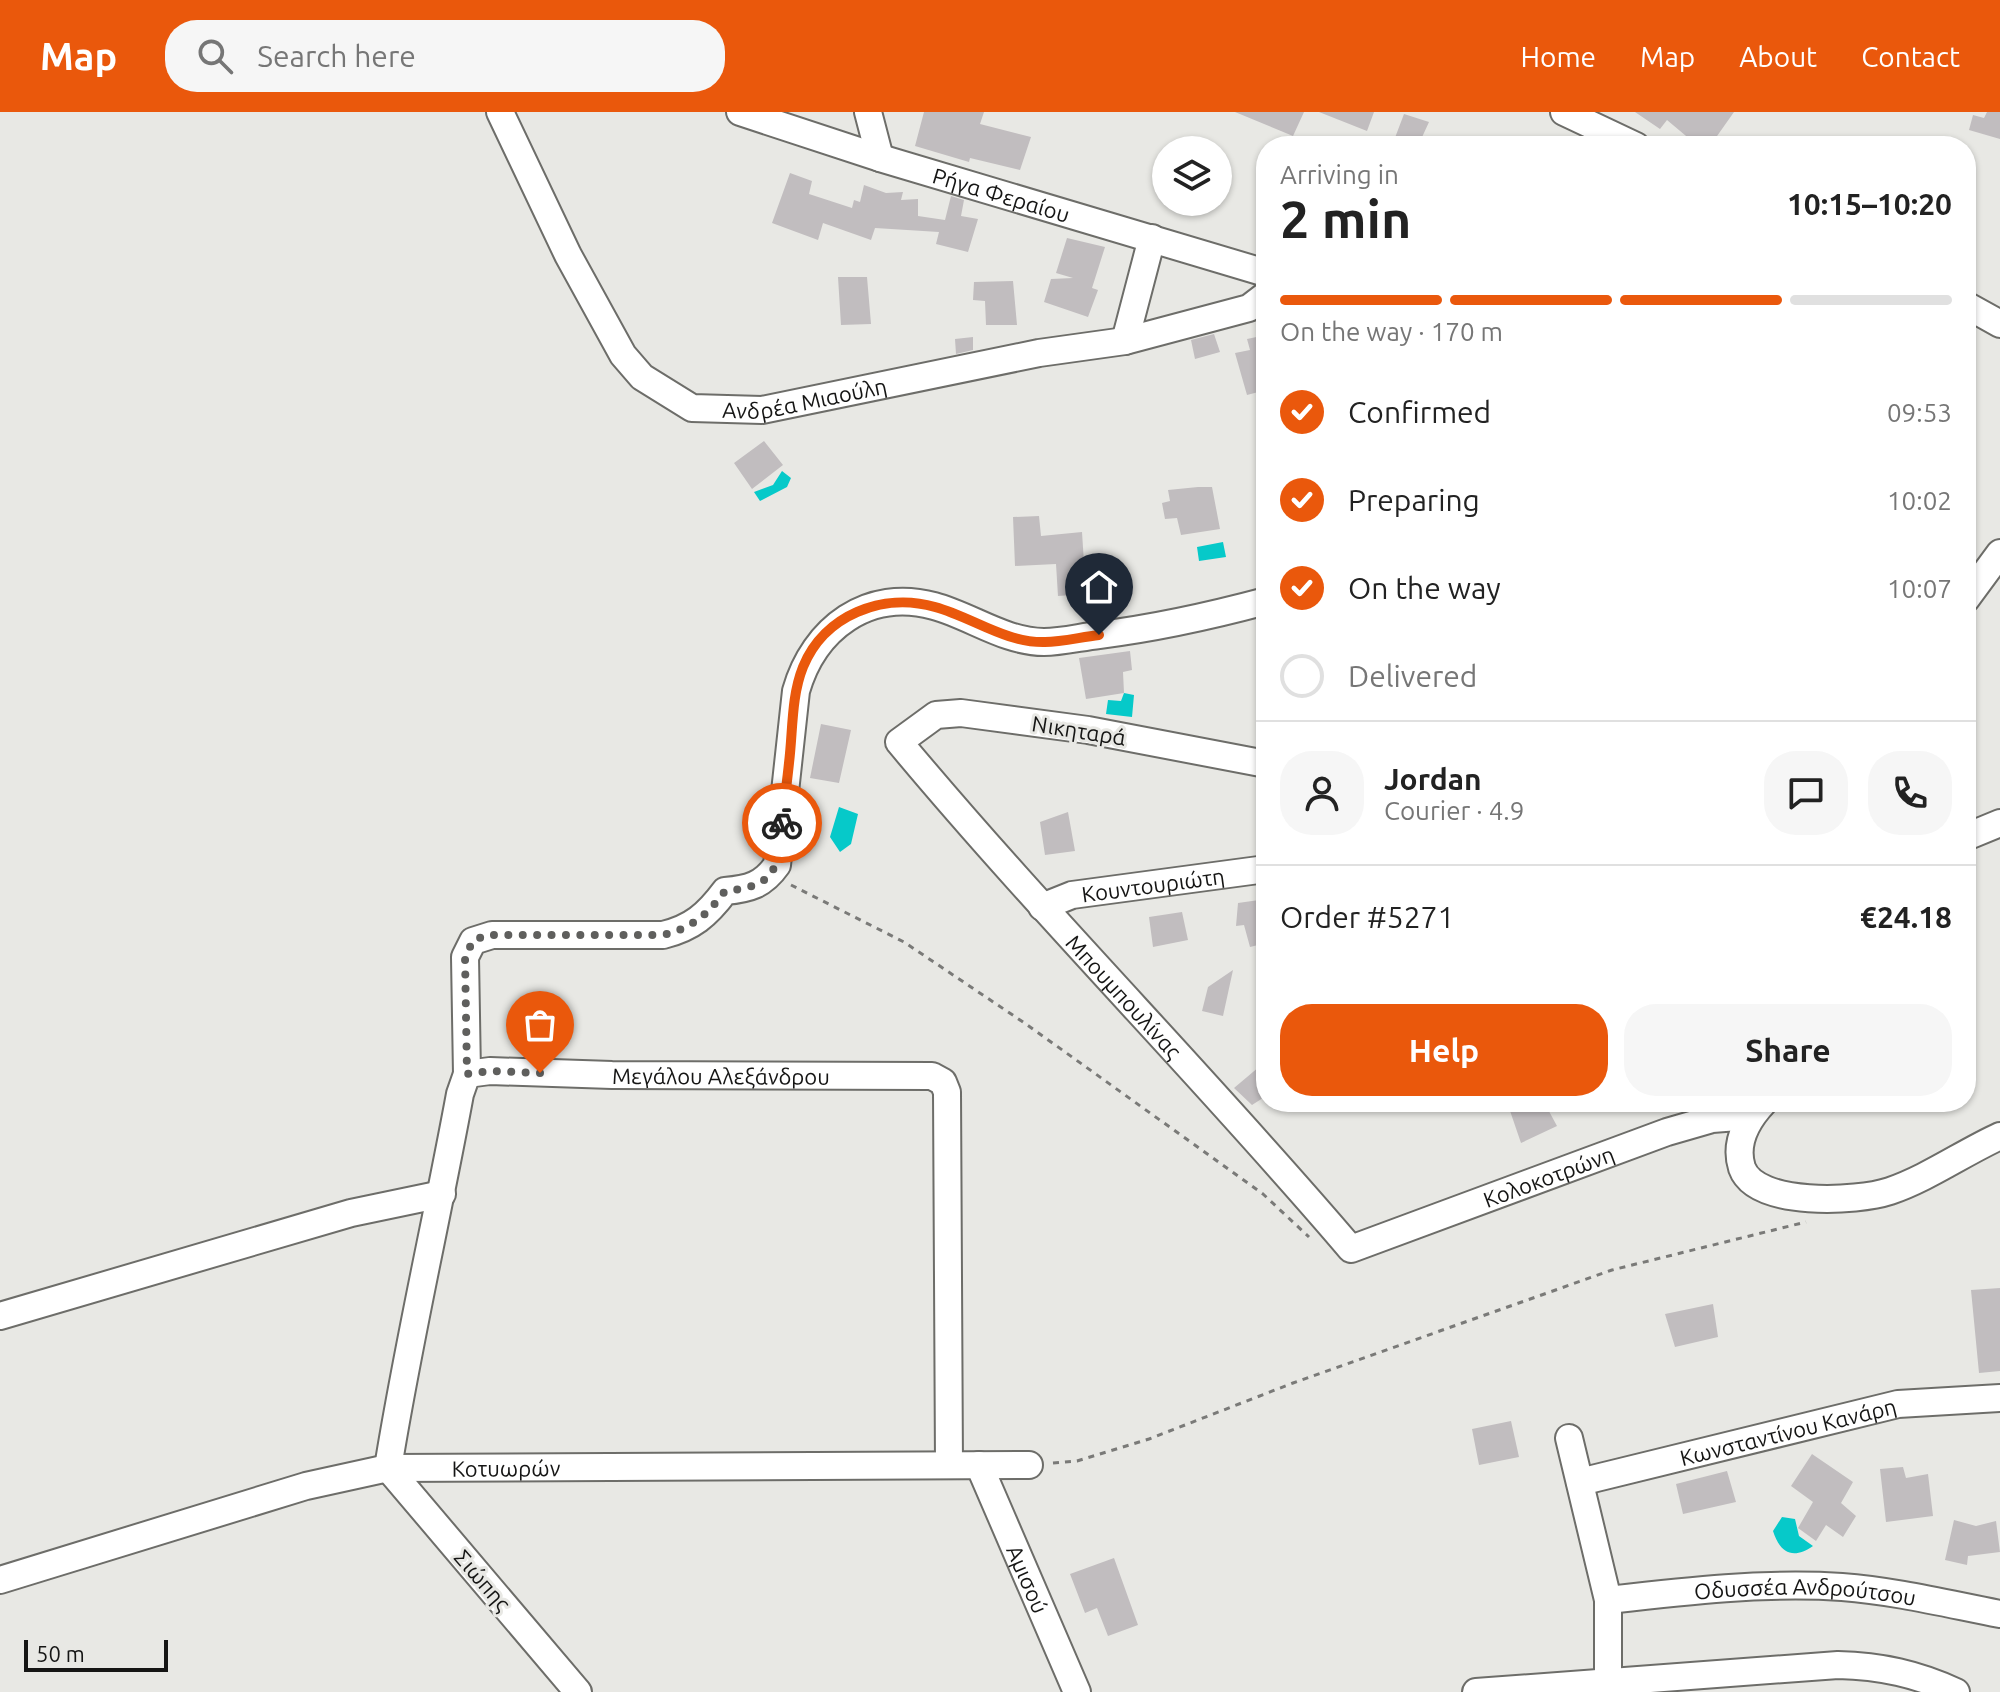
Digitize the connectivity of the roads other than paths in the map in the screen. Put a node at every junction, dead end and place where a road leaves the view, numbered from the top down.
1 (500, 112) edge
2 (740, 112) edge
3 (868, 112) edge
4 (1564, 112) edge
5 (1615, 136) edge
6 (880, 158) junction
7 (1152, 238) junction
8 (1256, 270) edge
9 (1256, 303) edge
10 (1976, 311) edge
11 (2000, 324) edge
12 (1125, 341) junction
13 (2000, 553) edge
14 (1976, 585) edge
15 (1256, 604) edge
16 (899, 742) joint
17 (1256, 762) edge
18 (2000, 823) edge
19 (1976, 833) edge
20 (1256, 870) edge
21 (1042, 907) junction
22 (467, 1074) junction
23 (1744, 1112) edge
24 (1756, 1112) edge
25 (2000, 1136) edge
26 (442, 1194) junction
27 (1351, 1249) joint
28 (0, 1316) edge
29 (2000, 1398) edge
30 (1569, 1438) dead end
31 (949, 1465) junction
32 (979, 1465) junction
33 (1029, 1465) road end
34 (388, 1468) junction
35 (1580, 1482) junction
36 (0, 1580) edge
37 (1608, 1600) junction
38 (2000, 1614) edge
39 (1882, 1679) edge
40 (1622, 1684) edge
41 (578, 1692) edge
42 (1077, 1692) edge
43 (1476, 1692) edge
44 (1956, 1692) edge

1 - 12 street, Ανδρέα Μιαούλη
2 - 6 street, Ρήγα Φεραίου
3 - 6 street
4 - 5 street
6 - 7 street, Ρήγα Φεραίου
7 - 8 street, Ρήγα Φεραίου
7 - 12 street
9 - 12 street, Ανδρέα Μιαούλη
10 - 11 street
13 - 14 street
15 - 22 street
16 - 17 street, Νικηταρά
16 - 21 street, Μπουμπουλίνας
18 - 19 street
20 - 21 street, Κουντουριώτη
21 - 27 street, Μπουμπουλίνας
22 - 26 street
22 - 31 street, Μεγάλου Αλεξάνδρου
23 - 27 street, Κολοκοτρώνη
24 - 25 street
26 - 28 street
26 - 34 street
29 - 35 street, Κωνσταντίνου Κανάρη
30 - 35 street
31 - 32 street, Κοτυωρών
31 - 34 street, Κοτυωρών
32 - 33 street, Κοτυωρών
32 - 42 street, Αμισού
34 - 36 street, Κοτυωρών
34 - 41 street, Σιώπης
35 - 37 street
37 - 38 street, Οδυσσέα Ανδρούτσου
37 - 40 street
39 - 40 street
39 - 44 street
40 - 43 street

